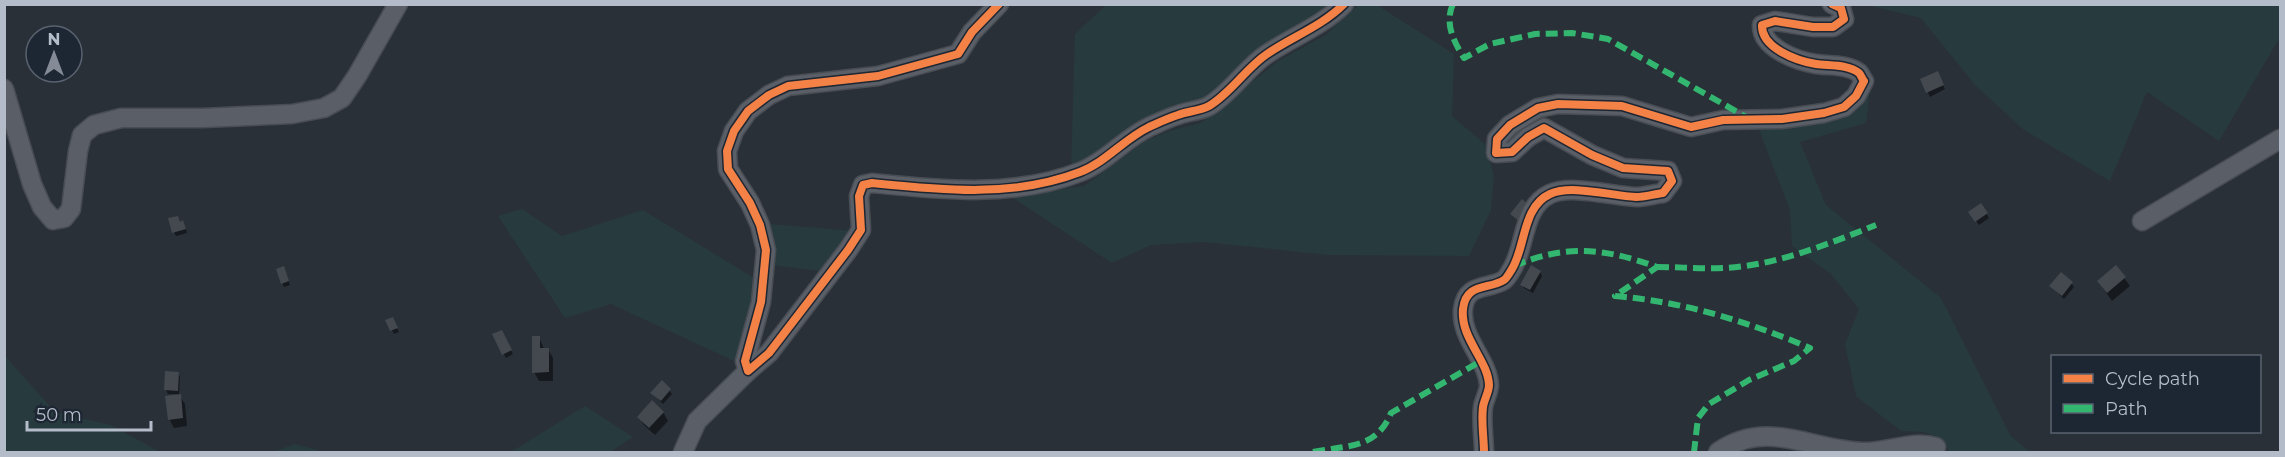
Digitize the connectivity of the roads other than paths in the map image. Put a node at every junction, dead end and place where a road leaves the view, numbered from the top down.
1 (398, 4) edge
2 (999, 4) edge
3 (1344, 4) edge
4 (1832, 4) edge
5 (4, 89) edge
6 (2280, 139) edge
7 (2142, 221) dead end
8 (748, 370) junction
9 (683, 453) edge
10 (1484, 453) edge
11 (1718, 453) edge
12 (1933, 453) edge

1 - 5 street
2 - 8 street
3 - 8 street
4 - 10 street
6 - 7 street
8 - 9 street
11 - 12 street

